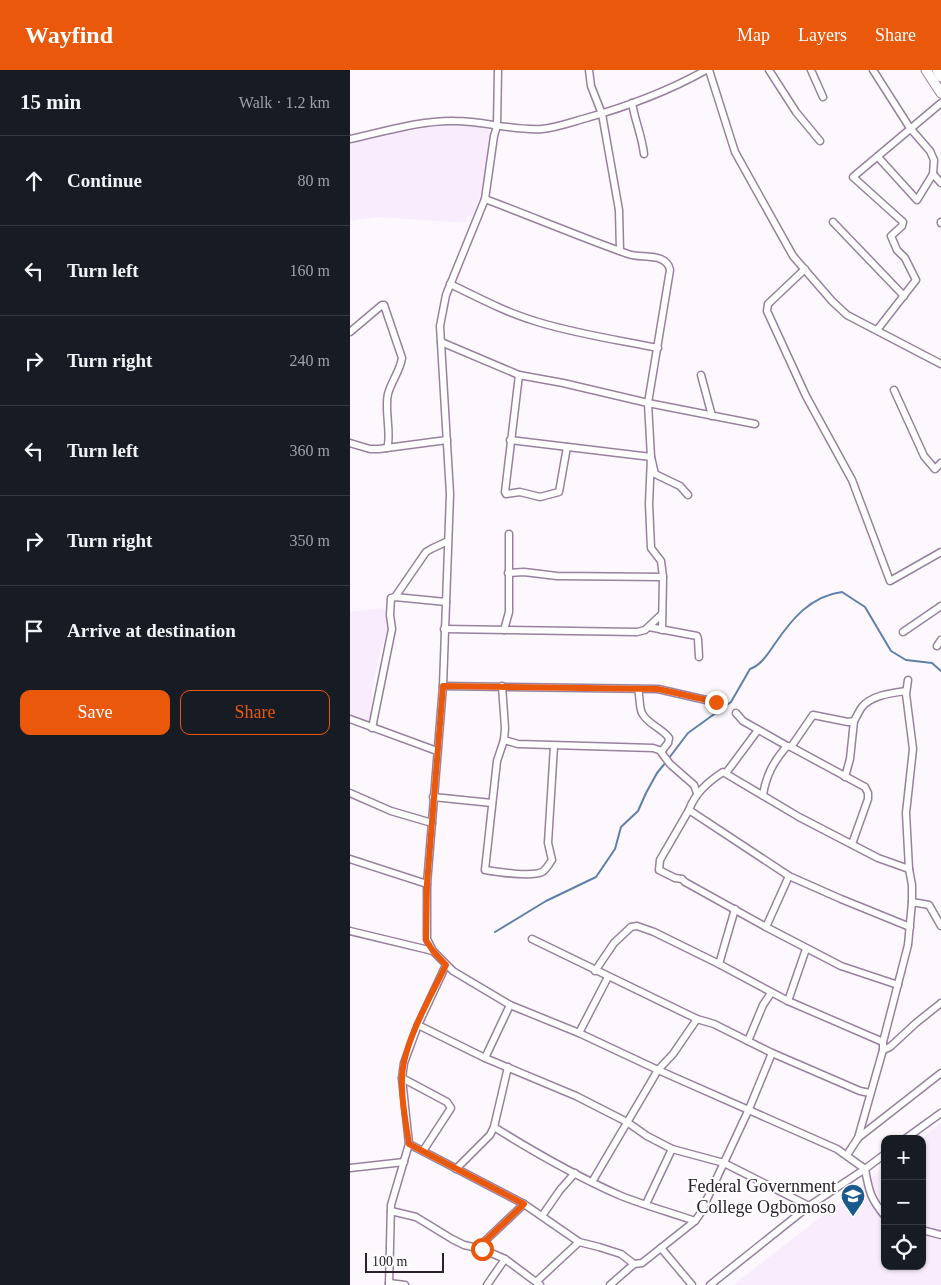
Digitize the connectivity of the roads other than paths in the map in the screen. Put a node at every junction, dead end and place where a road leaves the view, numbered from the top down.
1 (498, 70) edge
2 (589, 70) edge
3 (708, 70) edge
4 (768, 70) edge
5 (811, 70) edge
6 (873, 70) edge
7 (926, 70) edge
8 (937, 70) edge
9 (941, 77) edge
10 (941, 93) edge
11 (823, 97) dead end
12 (941, 102) edge
13 (632, 103) junction
14 (602, 114) junction
15 (497, 126) junction
16 (910, 128) junction
17 (350, 139) edge
18 (820, 141) dead end
19 (644, 154) dead end
20 (878, 157) junction
21 (933, 174) junction
22 (941, 183) edge
23 (485, 199) junction
24 (833, 222) dead end
25 (620, 251) junction
26 (805, 269) junction
27 (450, 284) junction
28 (904, 296) junction
29 (877, 330) junction
30 (350, 332) edge
31 (441, 342) junction
32 (658, 348) junction
33 (941, 364) edge
34 (519, 375) junction
35 (701, 375) dead end
36 (894, 390) dead end
37 (648, 403) junction
38 (712, 416) junction
39 (755, 424) dead end
40 (447, 440) junction
41 (510, 440) junction
42 (350, 442) edge
43 (390, 446) junction
44 (567, 447) junction
45 (651, 457) junction
46 (941, 463) edge
47 (688, 495) dead end
48 (509, 534) dead end
49 (448, 542) junction
50 (941, 552) edge
51 (508, 573) junction
52 (663, 577) junction
53 (394, 597) junction
54 (446, 602) junction
55 (941, 606) edge
56 (662, 614) junction
57 (649, 627) junction
58 (444, 629) junction
59 (504, 630) junction
60 (662, 630) junction
61 (903, 632) dead end
62 (941, 640) edge
63 (936, 646) dead end
64 (699, 657) dead end
65 (908, 680) dead end
66 (443, 686) junction
67 (502, 686) junction
68 (638, 689) junction
69 (906, 691) junction
70 (716, 702) dead end
71 (736, 713) dead end
72 (350, 719) edge
73 (854, 721) junction
74 (372, 728) junction
75 (758, 730) junction
76 (504, 740) junction
77 (554, 746) junction
78 (789, 746) junction
79 (437, 751) junction
80 (662, 751) junction
81 (726, 773) junction
82 (845, 777) junction
83 (350, 793) edge
84 (697, 794) junction
85 (764, 795) junction
86 (433, 797) junction
87 (492, 803) junction
88 (689, 810) junction
89 (432, 823) junction
90 (852, 844) junction
91 (350, 859) edge
92 (909, 869) junction
93 (789, 876) junction
94 (427, 884) junction
95 (912, 902) junction
96 (735, 909) junction
97 (941, 926) edge
98 (766, 927) junction
99 (910, 927) junction
100 (351, 933) edge
101 (532, 939) dead end
102 (806, 948) junction
103 (433, 951) junction
104 (719, 964) junction
105 (446, 965) junction
106 (595, 971) junction
107 (608, 977) junction
108 (898, 985) junction
109 (771, 992) junction
110 (788, 1001) junction
111 (941, 1003) edge
112 (510, 1005) junction
113 (697, 1019) junction
114 (418, 1025) junction
115 (579, 1033) junction
116 (748, 1041) junction
117 (883, 1042) junction
118 (883, 1050) junction
119 (772, 1053) junction
120 (485, 1058) junction
121 (508, 1067) junction
122 (658, 1070) junction
123 (941, 1073) edge
124 (402, 1078) junction
125 (870, 1093) junction
126 (749, 1109) junction
127 (941, 1113) edge
128 (627, 1122) junction
129 (494, 1127) junction
130 (911, 1135) edge
131 (858, 1138) junction
132 (409, 1144) junction
133 (672, 1149) junction
134 (423, 1151) junction
135 (848, 1156) junction
136 (881, 1157) edge
137 (404, 1162) junction
138 (724, 1163) junction
139 (350, 1168) edge
140 (456, 1169) junction
141 (865, 1169) junction
142 (576, 1173) junction
143 (592, 1182) junction
144 (524, 1204) junction
145 (646, 1204) junction
146 (810, 1206) junction
147 (390, 1211) junction
148 (881, 1211) edge
149 (542, 1216) junction
150 (694, 1221) junction
151 (926, 1231) edge
152 (941, 1235) edge
153 (579, 1242) junction
154 (661, 1248) junction
155 (482, 1249) junction
156 (505, 1259) junction
157 (634, 1264) junction
158 (389, 1284) edge
159 (538, 1284) edge
160 (405, 1285) edge
161 (487, 1285) edge
162 (610, 1285) edge
163 (692, 1285) edge
164 (710, 1285) edge

1 - 15 street
2 - 14 street
3 - 13 street
3 - 26 street
4 - 18 street
5 - 11 street
6 - 16 street
7 - 10 main road
8 - 9 main road
12 - 16 street
13 - 14 street
13 - 19 street
14 - 15 street
14 - 25 street
15 - 17 street
15 - 23 street
16 - 20 street
16 - 21 street
20 - 21 street
20 - 28 street
21 - 22 street
23 - 25 street
23 - 27 street
24 - 28 street
25 - 32 street
26 - 29 street
26 - 50 street
27 - 31 street
27 - 32 street
28 - 29 street
29 - 33 street
30 - 43 street
31 - 34 street
31 - 40 street
32 - 37 street
34 - 37 street
34 - 41 street
35 - 38 street
36 - 46 street
37 - 38 street
37 - 45 street
38 - 39 street
40 - 43 street
40 - 49 street
41 - 44 street
41 - 44 street
42 - 43 street
44 - 45 street
45 - 47 street
45 - 52 street
48 - 51 street
49 - 53 street
49 - 54 street
51 - 52 street
51 - 59 street
52 - 56 street
53 - 54 street
53 - 74 street
54 - 58 street
55 - 61 street
56 - 57 street
56 - 60 street
57 - 59 street
57 - 60 street
58 - 59 street
58 - 66 street
60 - 64 street
62 - 63 street
65 - 69 street
66 - 67 street
66 - 79 street
67 - 68 street
67 - 76 street
68 - 70 street
68 - 80 street
69 - 73 street
69 - 92 street
71 - 75 street
72 - 74 street
73 - 78 street
73 - 82 street
74 - 79 street
75 - 78 street
75 - 81 street
76 - 77 street
76 - 87 street
77 - 80 street
77 - 87 street
78 - 82 street
78 - 85 street
79 - 86 street
80 - 84 street
81 - 84 street
81 - 85 street
82 - 90 street
83 - 89 street
84 - 88 street
85 - 90 street
86 - 87 street
86 - 89 street
88 - 93 street
88 - 96 street
89 - 94 street
90 - 92 street
91 - 94 street
92 - 95 street
93 - 98 street
93 - 99 street
94 - 103 street
95 - 97 street
95 - 99 street
96 - 98 street
96 - 104 street
98 - 102 street
99 - 108 street
100 - 103 street
101 - 106 street
102 - 108 street
102 - 110 street
103 - 105 street
104 - 106 street
104 - 109 street
105 - 112 street
105 - 114 street
106 - 107 street
107 - 113 street
107 - 115 street
108 - 117 street
109 - 110 street
109 - 116 street
110 - 117 street
111 - 118 street
112 - 115 street
112 - 120 street
113 - 116 street
113 - 122 street
114 - 120 street
114 - 124 street
115 - 122 street
116 - 119 street
117 - 118 street
118 - 125 street
119 - 125 street
119 - 126 street
120 - 121 street
121 - 128 street
121 - 129 street
122 - 126 street
122 - 128 street
123 - 131 street
124 - 132 street
124 - 134 street
125 - 131 street
126 - 135 street
126 - 138 street
127 - 130 street
128 - 133 street
128 - 143 street
129 - 140 street
129 - 142 street
131 - 135 street
132 - 134 street
132 - 137 street
133 - 138 street
133 - 145 street
134 - 140 street
135 - 141 street
136 - 141 street
137 - 139 street
137 - 147 street
138 - 146 street
138 - 150 street
140 - 144 street
141 - 146 street
141 - 148 street
142 - 143 street
142 - 149 street
143 - 145 street
144 - 149 street
144 - 155 street
145 - 150 street
146 - 164 street
147 - 155 street
147 - 158 street
149 - 153 street
150 - 154 street
151 - 152 street
153 - 157 street
153 - 159 street
154 - 157 street
154 - 163 street
155 - 156 street
156 - 159 street
156 - 161 street
157 - 162 street
158 - 160 street

